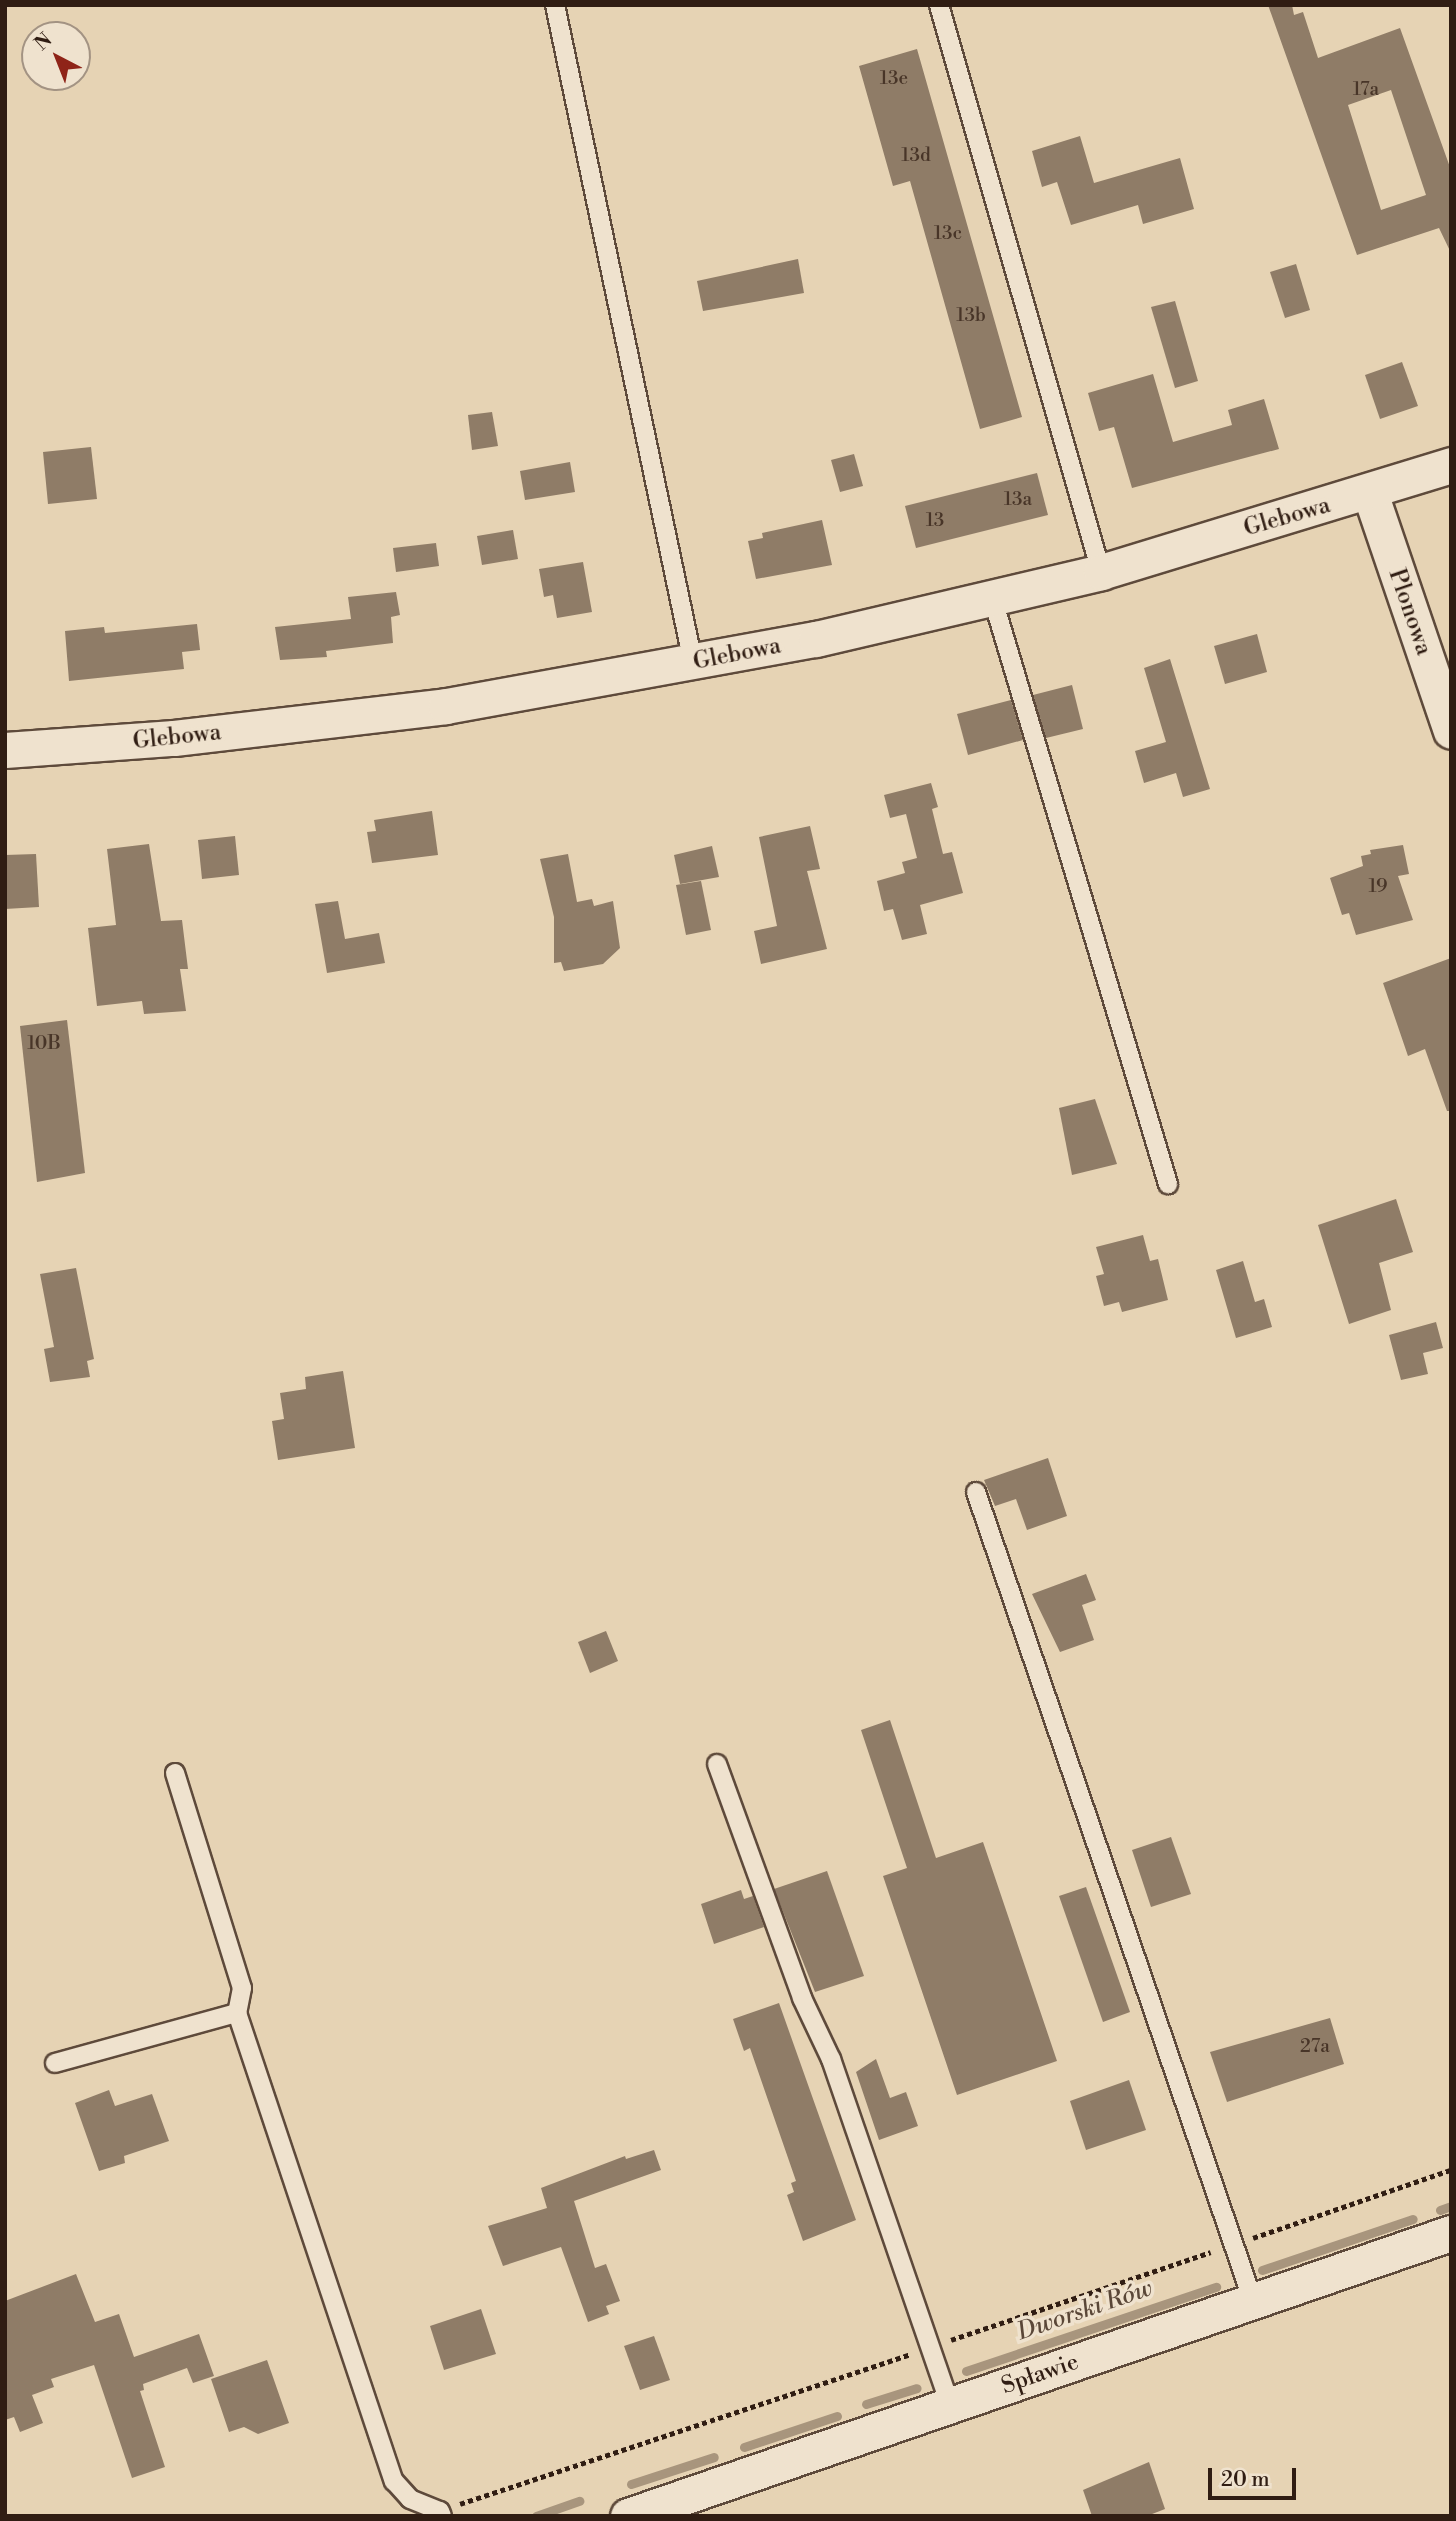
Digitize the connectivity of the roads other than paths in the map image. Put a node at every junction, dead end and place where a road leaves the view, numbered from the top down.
1 (555, 5) edge
2 (939, 5) edge
3 (1451, 465) edge
4 (1370, 493) junction
5 (1101, 572) junction
6 (993, 600) junction
7 (693, 662) junction
8 (1451, 731) edge
9 (5, 750) edge
10 (1167, 1184) dead end
11 (976, 1492) dead end
12 (718, 1764) dead end
13 (175, 1773) dead end
14 (237, 2013) junction
15 (55, 2063) dead end
16 (1451, 2233) edge
17 (1253, 2301) junction
18 (950, 2405) junction
19 (442, 2516) edge
20 (628, 2516) edge

1 - 7 lane
2 - 5 lane
3 - 4 street, Glebowa
4 - 5 street, Glebowa
4 - 8 street, Plonowa
5 - 6 street, Glebowa
6 - 7 street, Glebowa
6 - 10 lane
7 - 9 street, Glebowa
11 - 17 lane
12 - 18 lane
13 - 14 lane
14 - 15 lane
14 - 19 lane
16 - 17 street, Spławie
17 - 18 street, Spławie
18 - 20 street, Spławie

